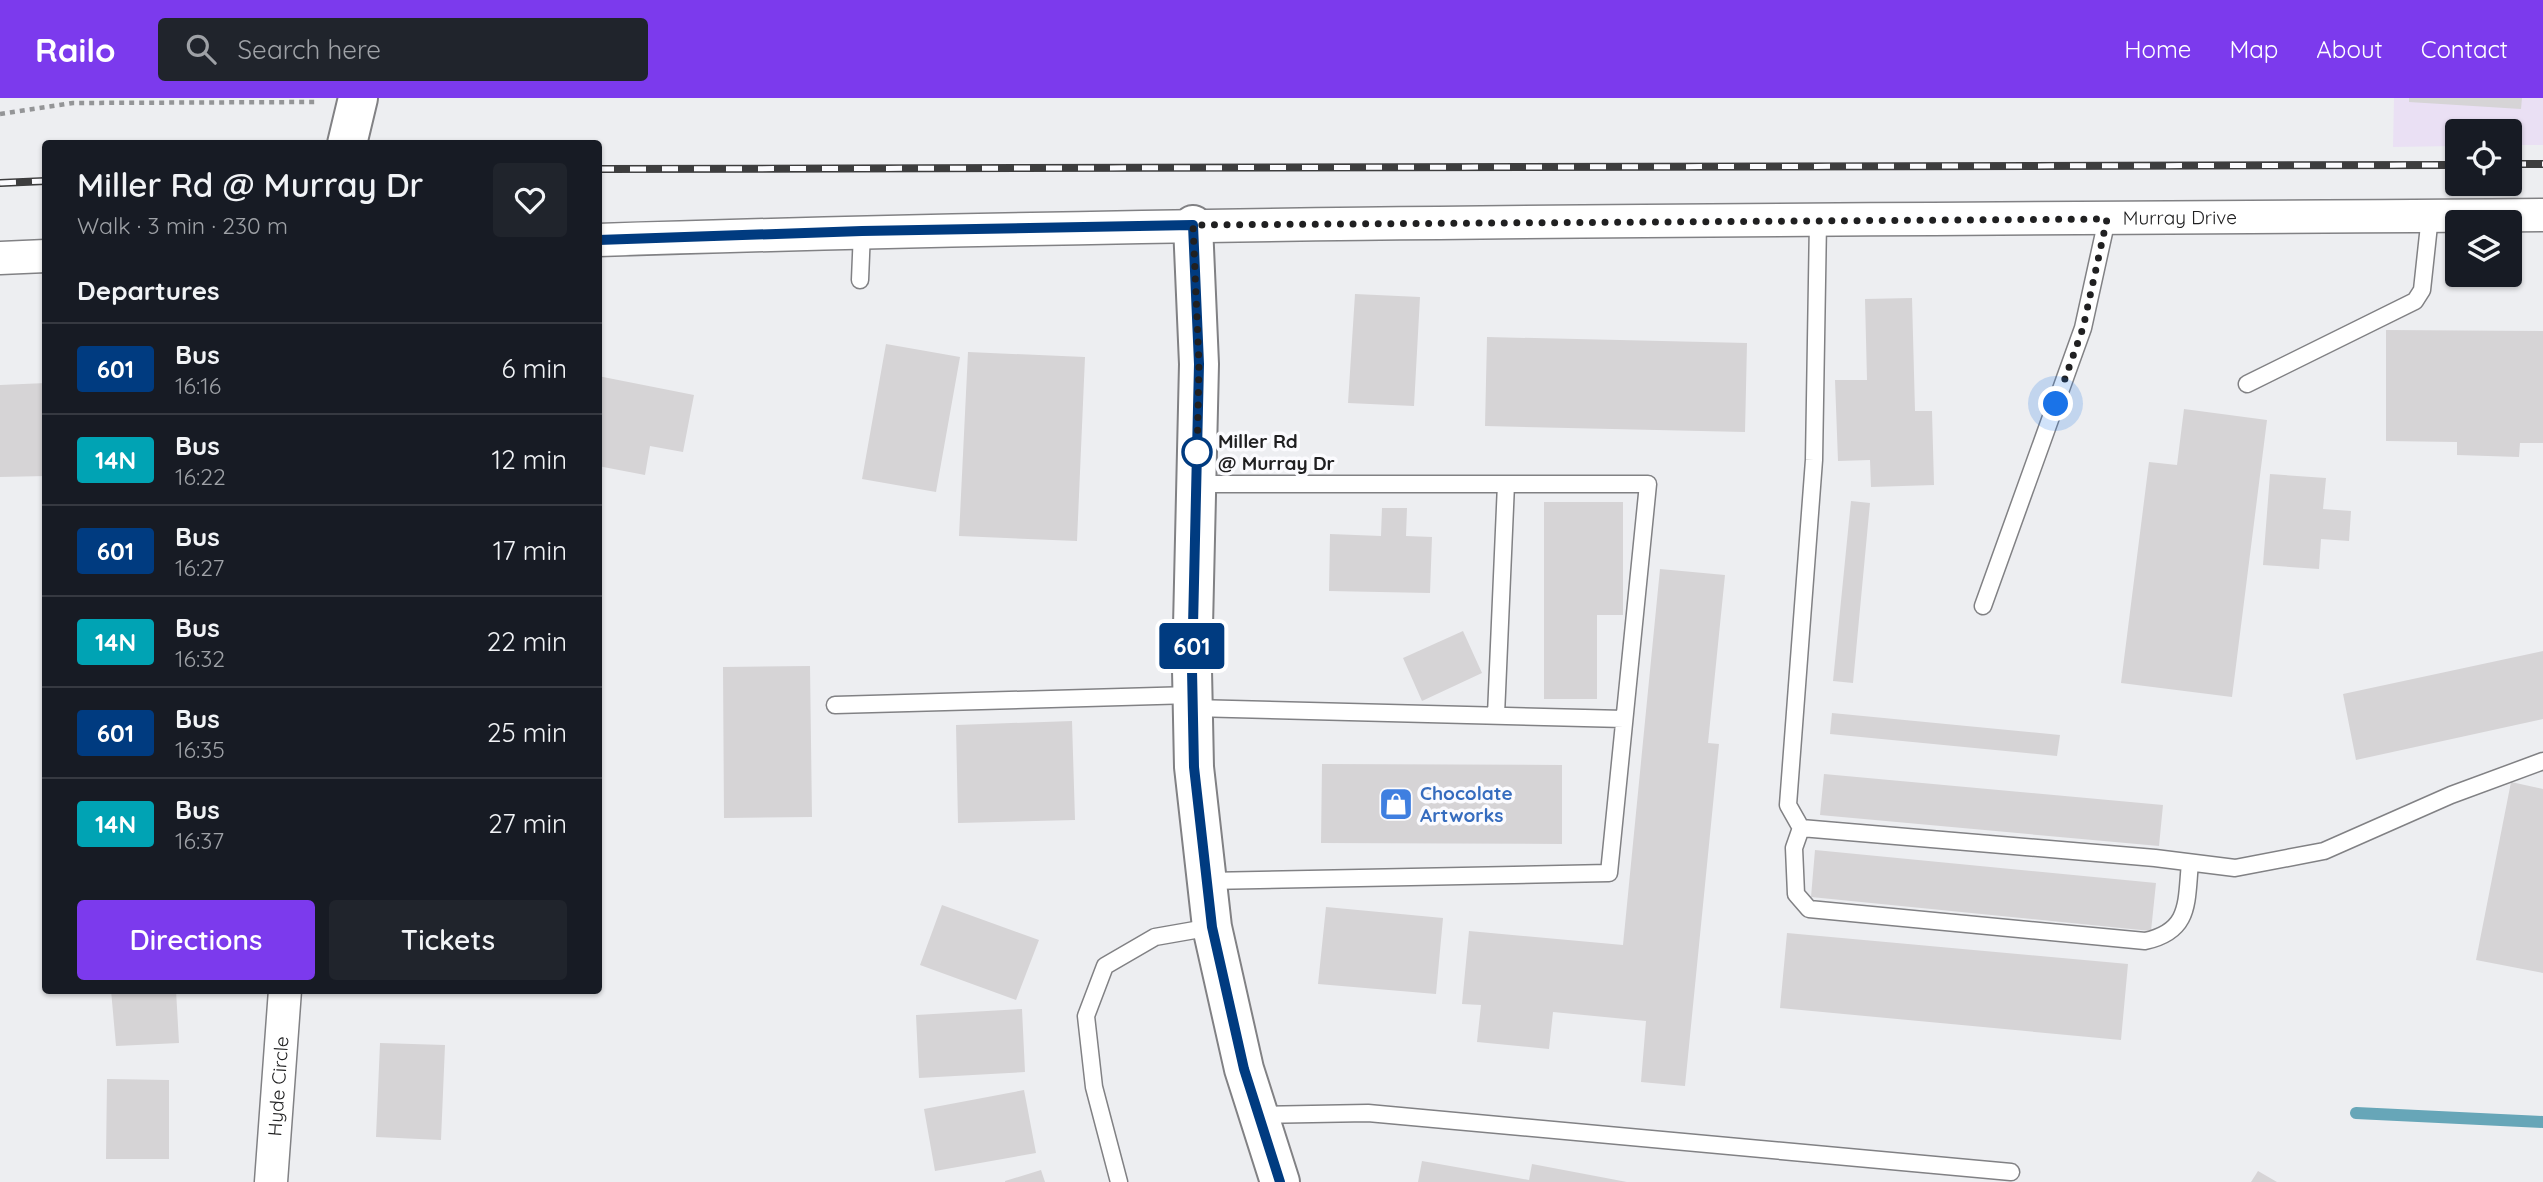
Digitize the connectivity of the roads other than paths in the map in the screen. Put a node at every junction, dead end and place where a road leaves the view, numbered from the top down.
1 (357, 100) edge
2 (347, 140) edge
3 (2543, 215) edge
4 (2430, 216) junction
5 (2107, 219) junction
6 (1818, 220) junction
7 (1193, 225) junction
8 (862, 231) junction
9 (602, 240) edge
10 (42, 256) edge
11 (0, 258) edge
12 (860, 280) dead end
13 (2247, 384) dead end
14 (1197, 484) junction
15 (1506, 484) junction
16 (1983, 606) dead end
17 (1192, 701) junction
18 (835, 705) dead end
19 (1496, 715) junction
20 (1624, 719) junction
21 (2543, 761) edge
22 (1801, 828) junction
23 (2190, 863) junction
24 (1207, 881) junction
25 (1212, 927) junction
26 (285, 994) edge
27 (1259, 1115) junction
28 (2011, 1172) dead end
29 (271, 1182) edge
30 (1119, 1182) edge
31 (1280, 1182) edge

1 - 2 street
3 - 4 street, Murray Drive
4 - 5 street, Murray Drive
4 - 13 lane
5 - 6 street, Murray Drive
5 - 16 lane
6 - 7 street, Murray Drive
6 - 22 lane
7 - 8 street, Murray Drive
7 - 14 street
8 - 9 street, Murray Drive
8 - 12 lane
10 - 11 street
14 - 15 lane
14 - 17 street
15 - 19 lane
15 - 20 lane
17 - 18 lane
17 - 19 lane
17 - 24 street
19 - 20 lane
20 - 24 lane
21 - 23 lane
22 - 23 lane
22 - 23 lane
24 - 25 street
25 - 27 street
25 - 30 lane
26 - 29 street, Hyde Circle
27 - 28 lane
27 - 31 street

